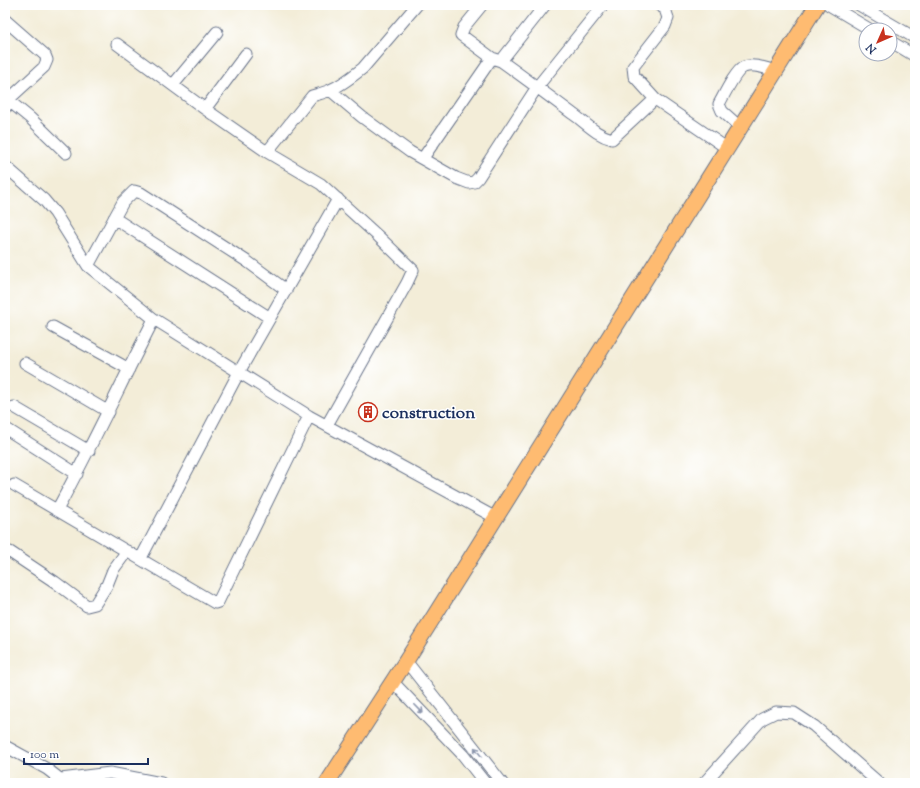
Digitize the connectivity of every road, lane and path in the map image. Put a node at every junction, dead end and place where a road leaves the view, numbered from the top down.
1 (418, 5) edge
2 (482, 5) edge
3 (545, 5) edge
4 (603, 5) edge
5 (659, 5) edge
6 (817, 5) edge
7 (829, 5) edge
8 (859, 5) edge
9 (5, 20) edge
10 (858, 22) edge
11 (217, 32) dead end
12 (915, 38) edge
13 (117, 44) dead end
14 (898, 46) edge
15 (246, 54) dead end
16 (915, 56) edge
17 (497, 59) junction
18 (776, 71) junction
19 (173, 85) junction
20 (537, 87) junction
21 (330, 90) junction
22 (655, 99) junction
23 (6, 104) edge
24 (205, 109) junction
25 (741, 128) junction
26 (728, 149) junction
27 (267, 152) junction
28 (66, 154) dead end
29 (423, 158) junction
30 (5, 166) edge
31 (338, 198) junction
32 (114, 218) junction
33 (88, 266) junction
34 (286, 290) junction
35 (270, 318) junction
36 (154, 319) junction
37 (54, 327) dead end
38 (26, 363) dead end
39 (129, 369) junction
40 (239, 372) junction
41 (14, 407) dead end
42 (108, 412) junction
43 (309, 416) junction
44 (327, 425) junction
45 (8, 430) dead end
46 (89, 451) junction
47 (77, 474) junction
48 (14, 485) dead end
49 (57, 510) junction
50 (496, 518) junction
51 (127, 551) junction
52 (5, 553) edge
53 (141, 558) junction
54 (406, 661) junction
55 (392, 681) junction
56 (5, 746) edge
57 (63, 781) edge
58 (161, 783) edge
59 (328, 783) edge
60 (486, 783) edge
61 (502, 783) edge
62 (704, 783) edge
63 (879, 783) edge

1 - 21 street
2 - 17 street
3 - 17 street
4 - 20 street
5 - 22 street
6 - 18 main road
7 - 10 street
8 - 12 street
9 - 23 street
11 - 19 street
13 - 19 street
14 - 16 street
15 - 24 street
17 - 20 street
17 - 29 street
18 - 25 main road
18 - 25 street
19 - 24 street
20 - 22 street
20 - 29 street
21 - 27 street
21 - 29 street
22 - 26 street
23 - 28 street
24 - 27 street
25 - 26 main road
26 - 50 main road
27 - 31 street
30 - 33 street
31 - 34 street
31 - 44 street
32 - 33 street
32 - 34 street
32 - 35 street
33 - 36 street
34 - 35 street
35 - 40 street
36 - 39 street
36 - 40 street
37 - 39 street
38 - 42 street
39 - 42 street
40 - 43 street
40 - 53 street
41 - 46 street
42 - 46 street
43 - 44 street
43 - 53 street
44 - 50 street
45 - 47 street
46 - 47 street
47 - 49 street
48 - 49 street
49 - 51 street
50 - 54 main road
51 - 52 street
51 - 53 street
54 - 55 main road
61 -> 54 street
55 - 59 main road
55 -> 60 street
56 - 57 street
57 - 58 street
62 - 63 street

